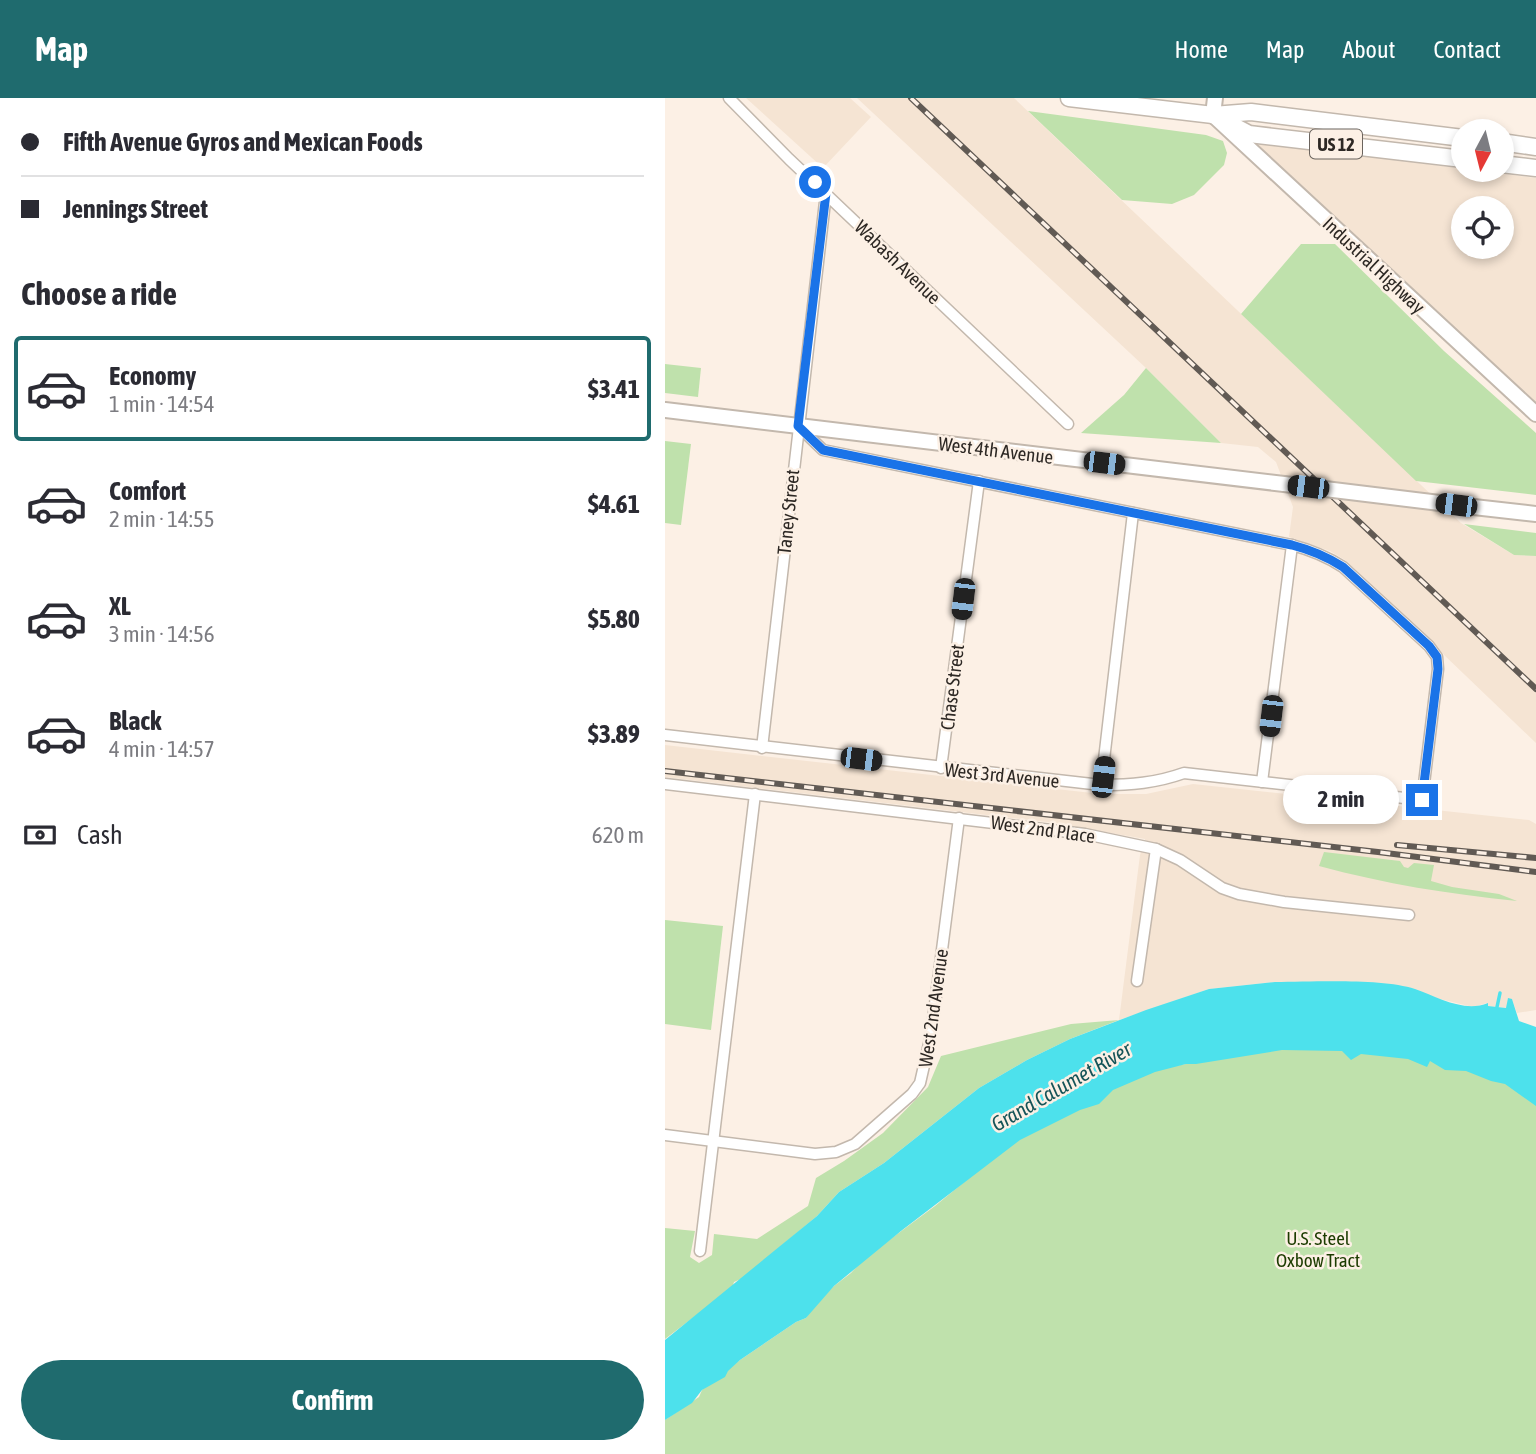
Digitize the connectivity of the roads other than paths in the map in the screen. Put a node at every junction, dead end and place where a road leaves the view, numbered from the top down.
1 (729, 98) edge
2 (1069, 98) edge
3 (1215, 98) edge
4 (1213, 115) junction
5 (1451, 137) edge
6 (1514, 143) edge
7 (1536, 146) edge
8 (1451, 158) edge
9 (1514, 165) edge
10 (1536, 168) edge
11 (826, 193) junction
12 (665, 410) edge
13 (1536, 414) edge
14 (1068, 424) dead end
15 (798, 426) junction
16 (979, 481) junction
17 (1133, 513) junction
18 (1536, 514) edge
19 (1292, 545) junction
20 (665, 735) edge
21 (762, 748) junction
22 (941, 768) junction
23 (1262, 782) junction
24 (665, 784) edge
25 (1101, 785) junction
26 (755, 794) junction
27 (959, 818) junction
28 (1156, 849) junction
29 (1409, 915) dead end
30 (1137, 982) dead end
31 (665, 1135) edge
32 (714, 1141) junction
33 (700, 1251) dead end

1 - 11 street, Wabash Avenue
2 - 4 main road, US 12
3 - 4 main road
4 - 5 main road, US 12
4 - 8 main road, US 12
4 - 13 main road, Industrial Highway
6 - 7 main road
9 - 10 main road
11 - 14 street, Wabash Avenue
11 - 15 street, Taney Street
12 - 15 main road, West 4th Avenue
15 - 16 street
15 - 18 main road, West 4th Avenue, bridge
15 - 21 street, Taney Street
16 - 17 street
16 - 22 street, Chase Street
17 - 19 street
17 - 25 street
19 - 23 street
19 - 23 street, West 3rd Avenue
20 - 21 street, West 3rd Avenue
21 - 22 street, West 3rd Avenue
22 - 25 street, West 3rd Avenue
23 - 25 street, West 3rd Avenue
24 - 26 street, West 2nd Place
26 - 27 street, West 2nd Place
26 - 32 street
27 - 28 street, West 2nd Place
27 - 32 street, West 2nd Avenue
28 - 29 street, West 2nd Place
28 - 30 street
31 - 32 street, West 2nd Avenue
32 - 33 street

